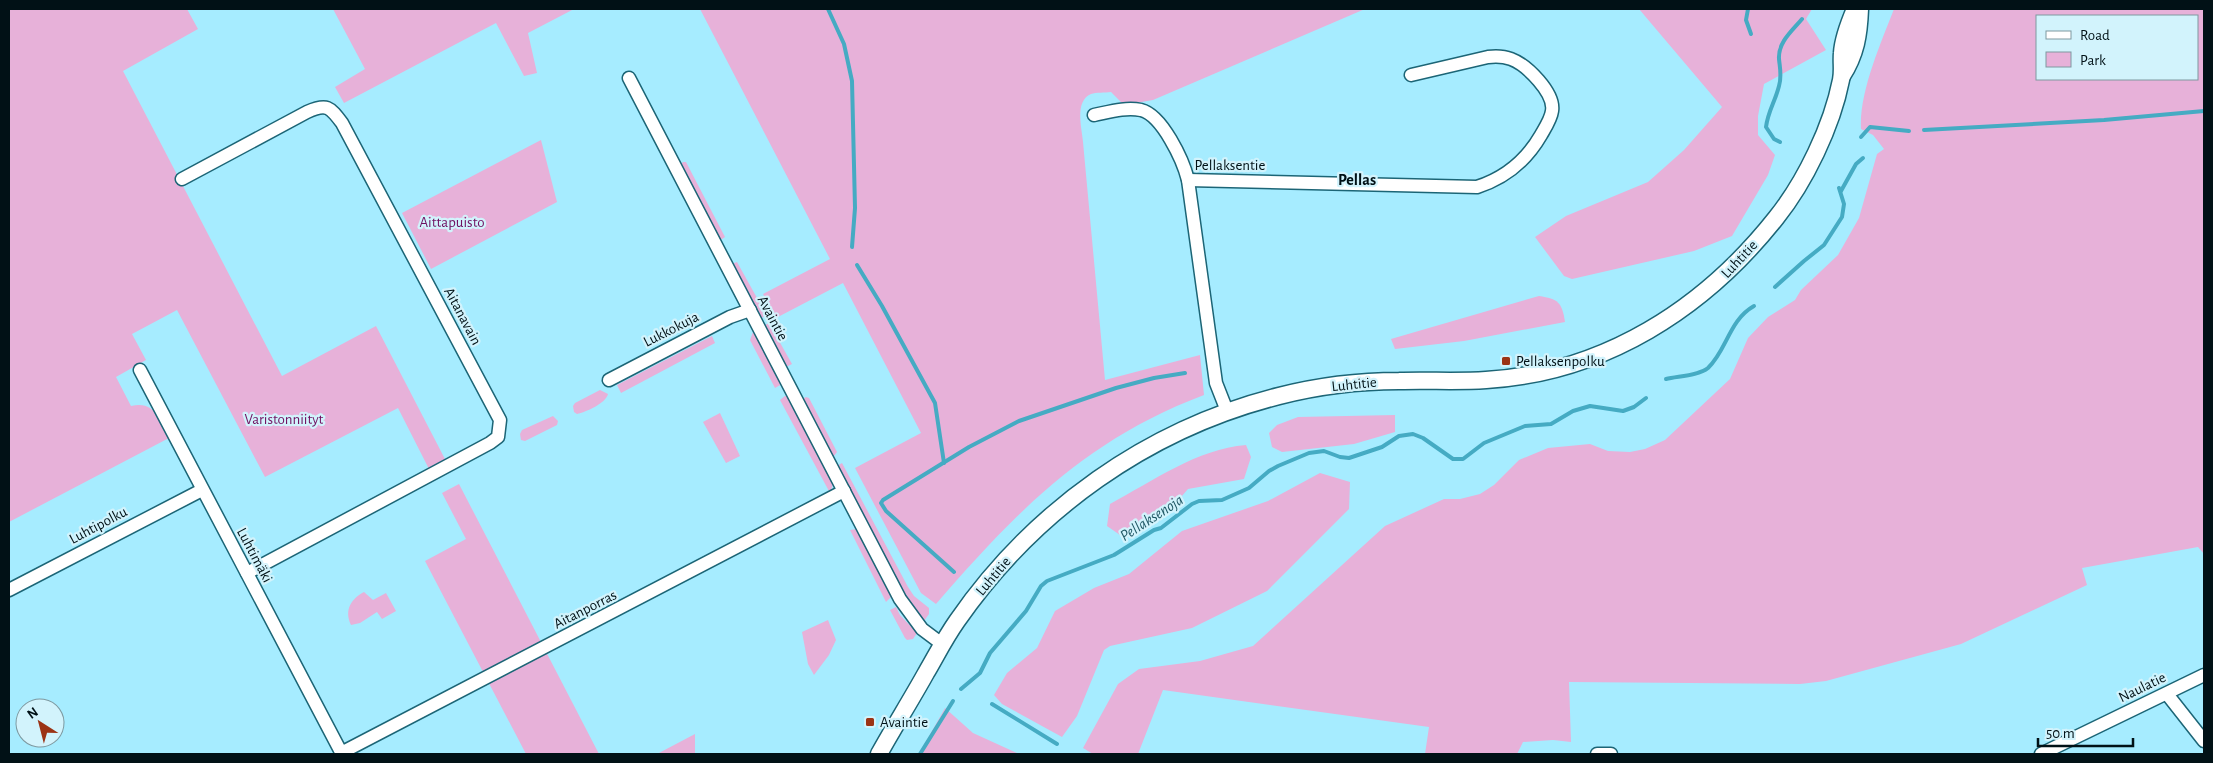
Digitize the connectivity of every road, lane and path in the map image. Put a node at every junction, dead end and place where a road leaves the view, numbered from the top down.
1 (1855, 9) edge
2 (1860, 9) edge
3 (1411, 75) dead end
4 (1842, 76) junction
5 (629, 78) dead end
6 (1094, 115) dead end
7 (182, 179) dead end
8 (1188, 180) junction
9 (750, 310) junction
10 (140, 370) dead end
11 (609, 380) dead end
12 (1227, 411) junction
13 (202, 490) junction
14 (844, 491) junction
15 (247, 574) junction
16 (9, 590) edge
17 (942, 644) junction
18 (2204, 676) edge
19 (2167, 694) junction
20 (2204, 741) edge
21 (342, 754) edge
22 (879, 754) edge
23 (1597, 754) edge
24 (1611, 754) edge
25 (2041, 754) edge

1 - 4 street, Luhtitie
2 - 4 street, Luhtitie
3 - 8 street, Pellaksentie
4 - 12 street, Luhtitie
5 - 9 street, Avaintie
6 - 8 street
7 - 15 street, Aitanavain
8 - 12 street, Pellaksentie
9 - 11 street, Lukkokuja
9 - 14 street, Avaintie
10 - 13 street, Luhtimäki
12 - 17 street, Luhtitie
13 - 15 street, Luhtimäki
13 - 16 street, Luhtipolku
14 - 17 street, Avaintie
14 - 21 street, Aitanporras
15 - 21 street, Luhtimäki
17 - 22 street, Luhtitie
18 - 19 street, Naulatie
19 - 20 street
19 - 25 street, Naulatie
23 - 24 street

